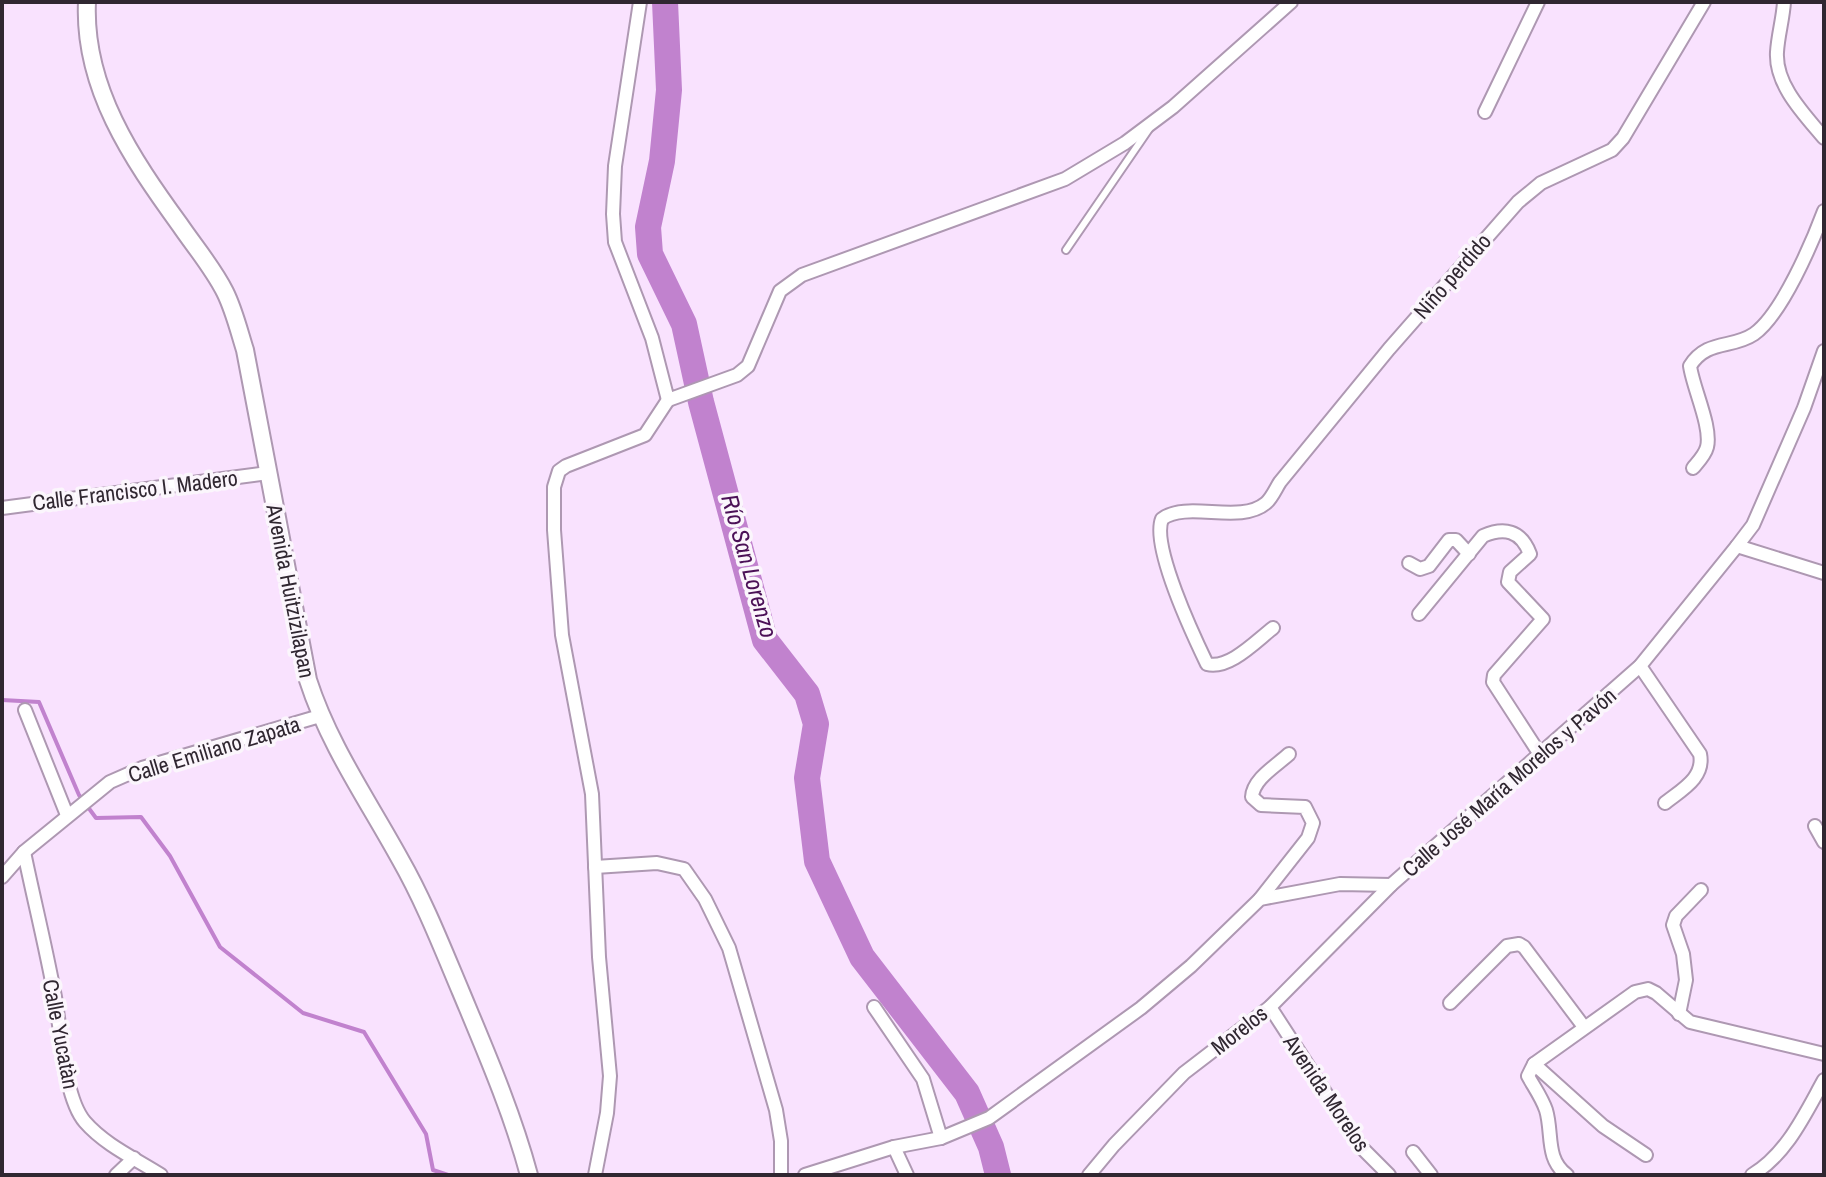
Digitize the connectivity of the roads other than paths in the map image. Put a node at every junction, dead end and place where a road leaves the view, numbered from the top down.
1 (87, 2) edge
2 (640, 2) edge
3 (1291, 2) edge
4 (1538, 2) edge
5 (1704, 2) edge
6 (1784, 2) edge
7 (1485, 112) dead end
8 (1156, 120) junction
9 (1824, 138) edge
10 (1824, 211) edge
11 (1066, 250) dead end
12 (1824, 351) edge
13 (668, 400) junction
14 (1693, 468) dead end
15 (268, 473) junction
16 (2, 508) edge
17 (1737, 546) junction
18 (1469, 554) junction
19 (1409, 563) dead end
20 (1824, 573) edge
21 (1419, 614) dead end
22 (1273, 628) dead end
23 (1640, 666) junction
24 (25, 710) dead end
25 (320, 716) junction
26 (1289, 754) dead end
27 (1541, 756) junction
28 (1665, 803) dead end
29 (72, 812) junction
30 (1815, 826) dead end
31 (1824, 842) edge
32 (24, 852) junction
33 (595, 867) junction
34 (3, 876) edge
35 (1391, 885) junction
36 (1701, 890) dead end
37 (1260, 899) junction
38 (1450, 1003) dead end
39 (874, 1007) dead end
40 (1270, 1007) junction
41 (1679, 1014) junction
42 (1584, 1027) junction
43 (1824, 1054) edge
44 (1534, 1064) junction
45 (1824, 1080) edge
46 (947, 1136) junction
47 (894, 1147) junction
48 (1413, 1152) dead end
49 (1646, 1155) dead end
50 (134, 1158) junction
51 (116, 1175) edge
52 (161, 1175) edge
53 (529, 1175) edge
54 (595, 1175) edge
55 (781, 1175) edge
56 (805, 1175) edge
57 (907, 1175) edge
58 (1089, 1175) edge
59 (1389, 1175) edge
60 (1431, 1175) edge
61 (1567, 1175) edge
62 (1752, 1175) edge

1 - 15 street, Avenida Huitzizilapan
2 - 13 street
3 - 8 street
4 - 7 street
5 - 22 street, Niño perdido
6 - 9 street
8 - 11 lane
8 - 13 street
10 - 14 street
12 - 17 street, Calle José María Morelos y Pavón
13 - 33 street
15 - 16 street, Calle Francisco I. Madero
15 - 25 street, Avenida Huitzizilapan
17 - 20 street
17 - 23 street, Calle José María Morelos y Pavón
18 - 19 street
18 - 21 street
18 - 27 street
23 - 27 street, Calle José María Morelos y Pavón
23 - 28 street
24 - 29 street
25 - 29 street, Calle Emiliano Zapata
25 - 53 street, Avenida Huitzizilapan
26 - 37 street
27 - 35 street, Calle José María Morelos y Pavón
29 - 32 street, Calle Emiliano Zapata
30 - 31 street
32 - 34 street, Calle Emiliano Zapata
32 - 50 street, Calle Yucatàn
33 - 54 street
33 - 55 street
35 - 37 street, Calle José María Morelos y Pavón
35 - 40 street, Morelos
36 - 41 street
37 - 46 street
38 - 42 street
39 - 46 street
40 - 58 street, Morelos
40 - 59 street, Avenida Morelos
41 - 42 street
41 - 43 street
42 - 44 street
44 - 49 street
44 - 61 street
45 - 62 street
46 - 47 street
47 - 56 street
47 - 57 street
48 - 60 street
50 - 51 street
50 - 52 street, Calle Yucatàn

